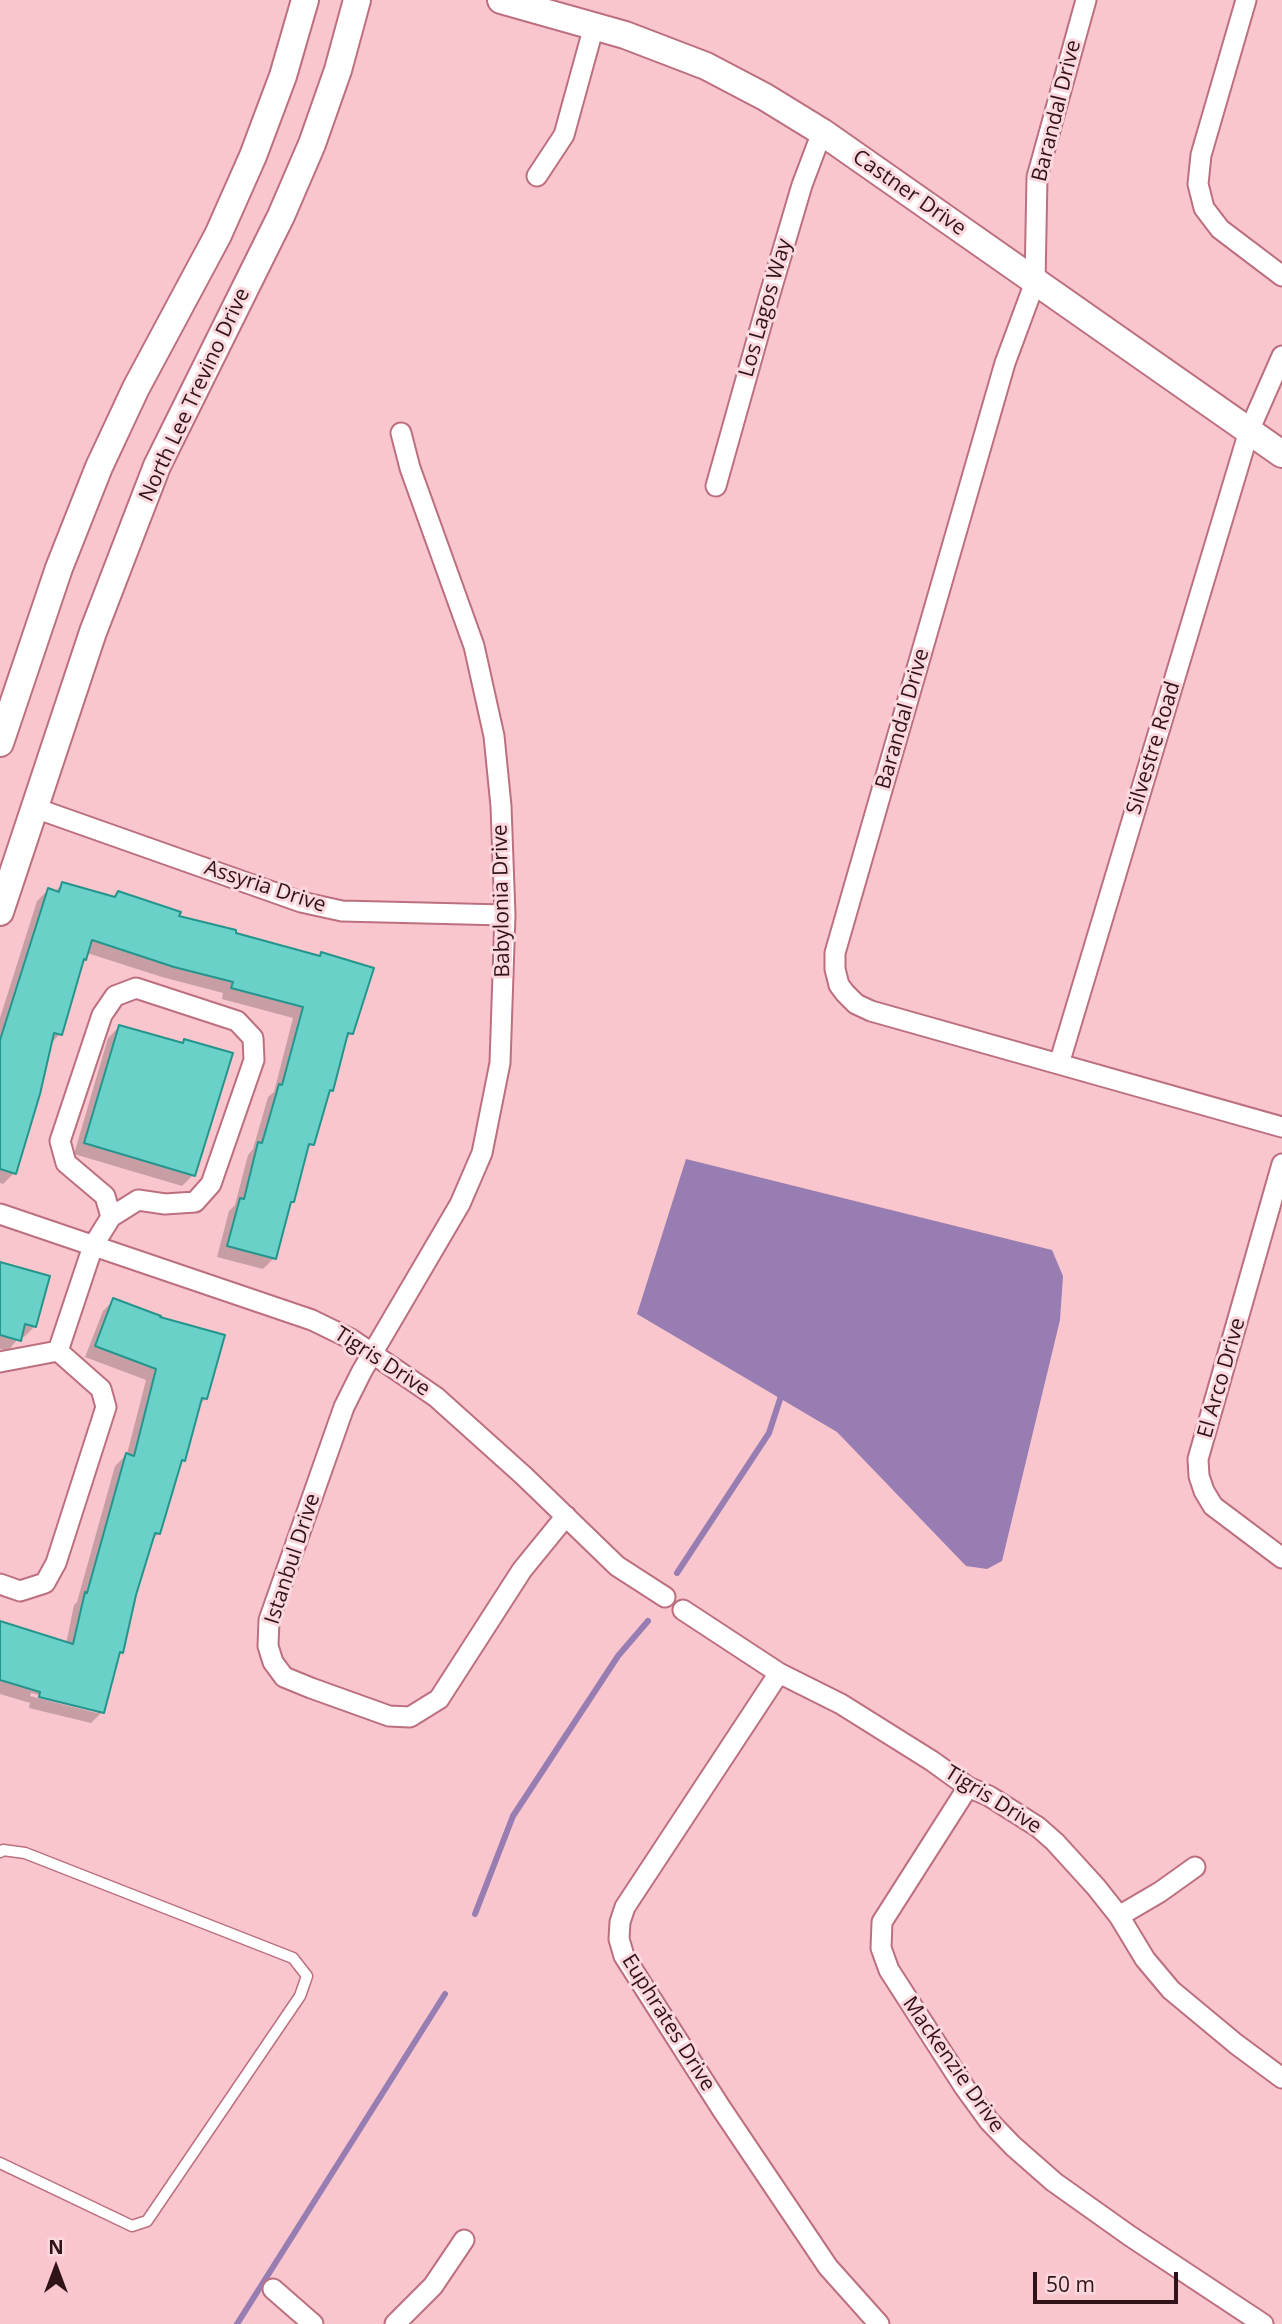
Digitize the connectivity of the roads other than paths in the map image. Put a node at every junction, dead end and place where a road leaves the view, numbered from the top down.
1 (305, 0) edge
2 (357, 0) edge
3 (501, 0) edge
4 (1086, 0) edge
5 (1246, 0) edge
6 (594, 26) junction
7 (822, 132) junction
8 (537, 176) dead end
9 (1282, 276) edge
10 (1035, 282) junction
11 (1282, 356) edge
12 (1249, 431) junction
13 (401, 433) dead end
14 (1282, 454) edge
15 (716, 486) dead end
16 (0, 743) edge
17 (35, 808) junction
18 (0, 912) edge
19 (505, 915) junction
20 (1059, 1064) junction
21 (1282, 1127) edge
22 (1282, 1164) edge
23 (0, 1214) edge
24 (111, 1217) junction
25 (93, 1246) junction
26 (58, 1351) junction
27 (373, 1353) junction
28 (0, 1362) edge
29 (566, 1516) junction
30 (1282, 1558) edge
31 (0, 1584) edge
32 (665, 1597) dead end
33 (683, 1610) dead end
34 (779, 1673) junction
35 (968, 1787) junction
36 (0, 1852) edge
37 (1195, 1867) dead end
38 (1119, 1916) junction
39 (1282, 2078) edge
40 (0, 2163) edge
41 (464, 2239) dead end
42 (273, 2290) dead end
43 (313, 2324) edge
44 (395, 2324) edge
45 (879, 2324) edge
46 (1263, 2324) edge

1 - 16 main road
2 - 17 main road, North Lee Trevino Drive
3 - 6 main road, Castner Drive
4 - 10 street, Barandal Drive
5 - 9 street
6 - 7 main road, Castner Drive
6 - 8 street
7 - 10 main road, Castner Drive
7 - 15 street, Los Lagos Way
10 - 12 main road, Castner Drive
10 - 20 street, Barandal Drive
11 - 12 street, Silvestre Road
12 - 14 main road, Castner Drive
12 - 20 street, Silvestre Road
13 - 19 street, Babylonia Drive
17 - 18 main road, North Lee Trevino Drive
17 - 19 street, Assyria Drive
19 - 27 street, Babylonia Drive
20 - 21 street, Barandal Drive
22 - 30 street, El Arco Drive
23 - 25 street, Tigris Drive
24 - 24 street
24 - 25 street
25 - 26 street
25 - 27 street, Tigris Drive
26 - 28 street
26 - 31 street
27 - 29 street, Tigris Drive
27 - 29 street, Istanbul Drive
29 - 32 street, Tigris Drive
33 - 34 street, Tigris Drive
34 - 35 street, Tigris Drive
34 - 45 street, Euphrates Drive
35 - 38 street, Tigris Drive
35 - 46 street, Mackenzie Drive
36 - 40 lane
37 - 38 street
38 - 39 street, Tigris Drive
41 - 44 street
42 - 43 street

